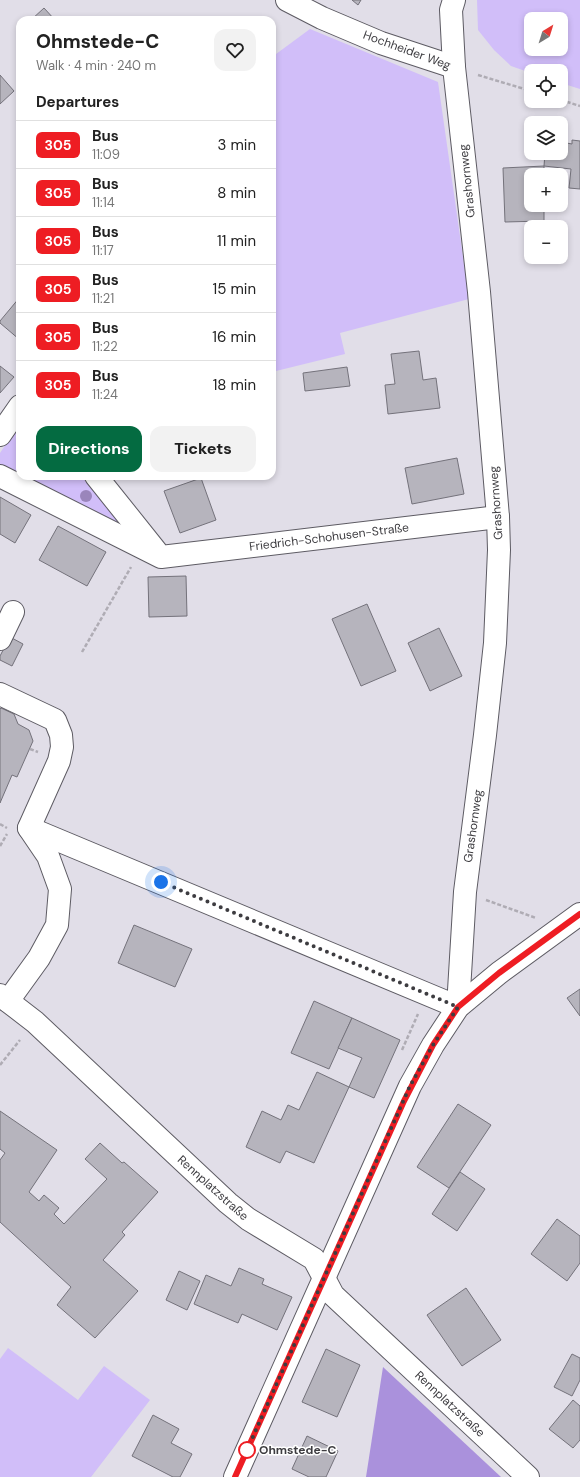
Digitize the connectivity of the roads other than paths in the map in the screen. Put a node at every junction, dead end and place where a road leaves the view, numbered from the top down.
1 (287, 0) edge
2 (454, 0) edge
3 (454, 67) junction
4 (16, 412) edge
5 (0, 435) edge
6 (0, 476) edge
7 (99, 480) edge
8 (498, 518) junction
9 (152, 552) junction
10 (13, 612) dead end
11 (0, 639) edge
12 (0, 694) edge
13 (30, 828) junction
14 (580, 914) edge
15 (4, 998) edge
16 (458, 1007) junction
17 (324, 1278) junction
18 (235, 1477) edge
19 (528, 1477) edge

1 - 3 street, Hochheider Weg
2 - 3 street, Grashornweg
3 - 8 street, Grashornweg
4 - 5 street
6 - 9 street
7 - 9 street
8 - 9 street, Friedrich-Schohusen-Straße
8 - 16 street, Grashornweg
10 - 11 street
12 - 13 street
13 - 15 street
13 - 16 street
14 - 16 street
15 - 17 street, Rennplatzstraße
16 - 17 street
17 - 18 street
17 - 19 street, Rennplatzstraße

